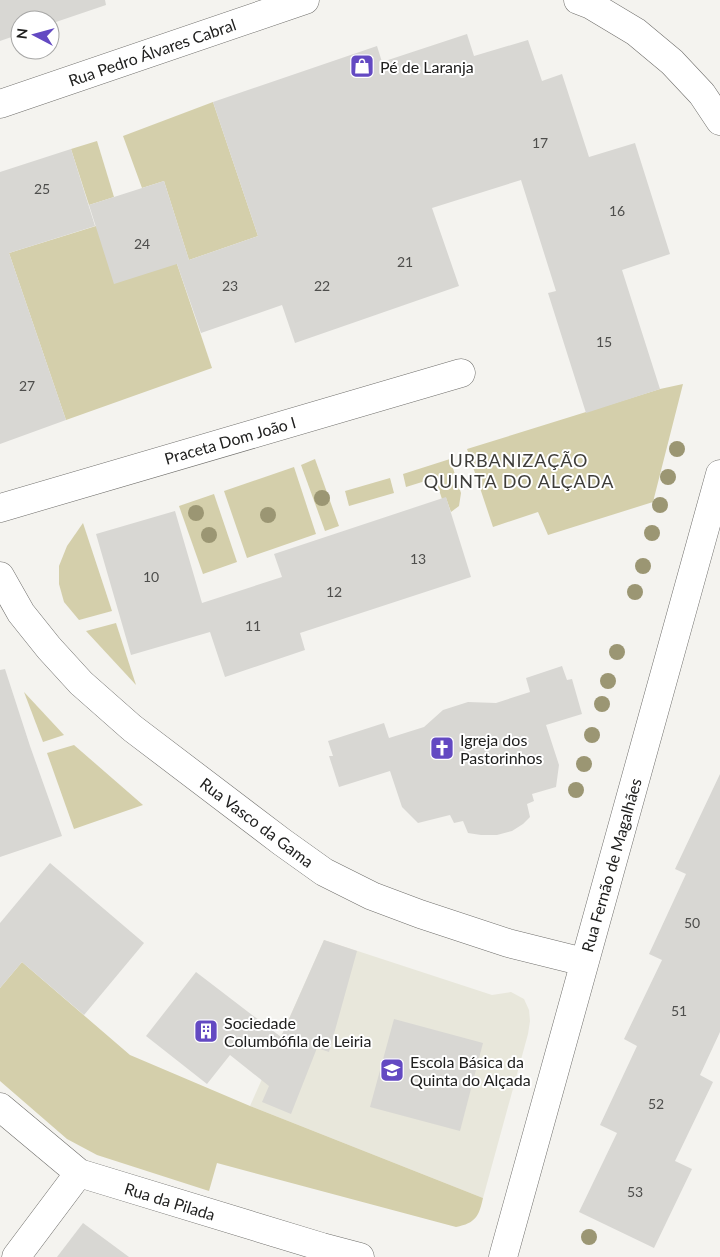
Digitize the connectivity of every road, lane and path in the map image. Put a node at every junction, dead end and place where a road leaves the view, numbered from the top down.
1 (305, 0) edge
2 (578, 0) edge
3 (0, 104) edge
4 (720, 121) edge
5 (461, 373) dead end
6 (720, 474) edge
7 (0, 508) edge
8 (0, 576) edge
9 (10, 617) edge
10 (584, 962) junction
11 (0, 1107) edge
12 (79, 1173) junction
13 (320, 1252) edge
14 (16, 1257) edge
15 (360, 1257) edge
16 (503, 1257) edge

1 - 3 street, Rua Pedro Álvares Cabral
2 - 4 street
5 - 7 street, Praceta Dom João I
6 - 10 street, Rua Fernão de Magalhães
8 - 9 street, Rua Vasco da Gama
9 - 10 street, Rua Vasco da Gama
10 - 16 street, Rua Fernão de Magalhães
11 - 12 street, Rua da Pilada
12 - 13 street, Rua da Pilada
12 - 14 street
13 - 15 street, Rua da Pilada

